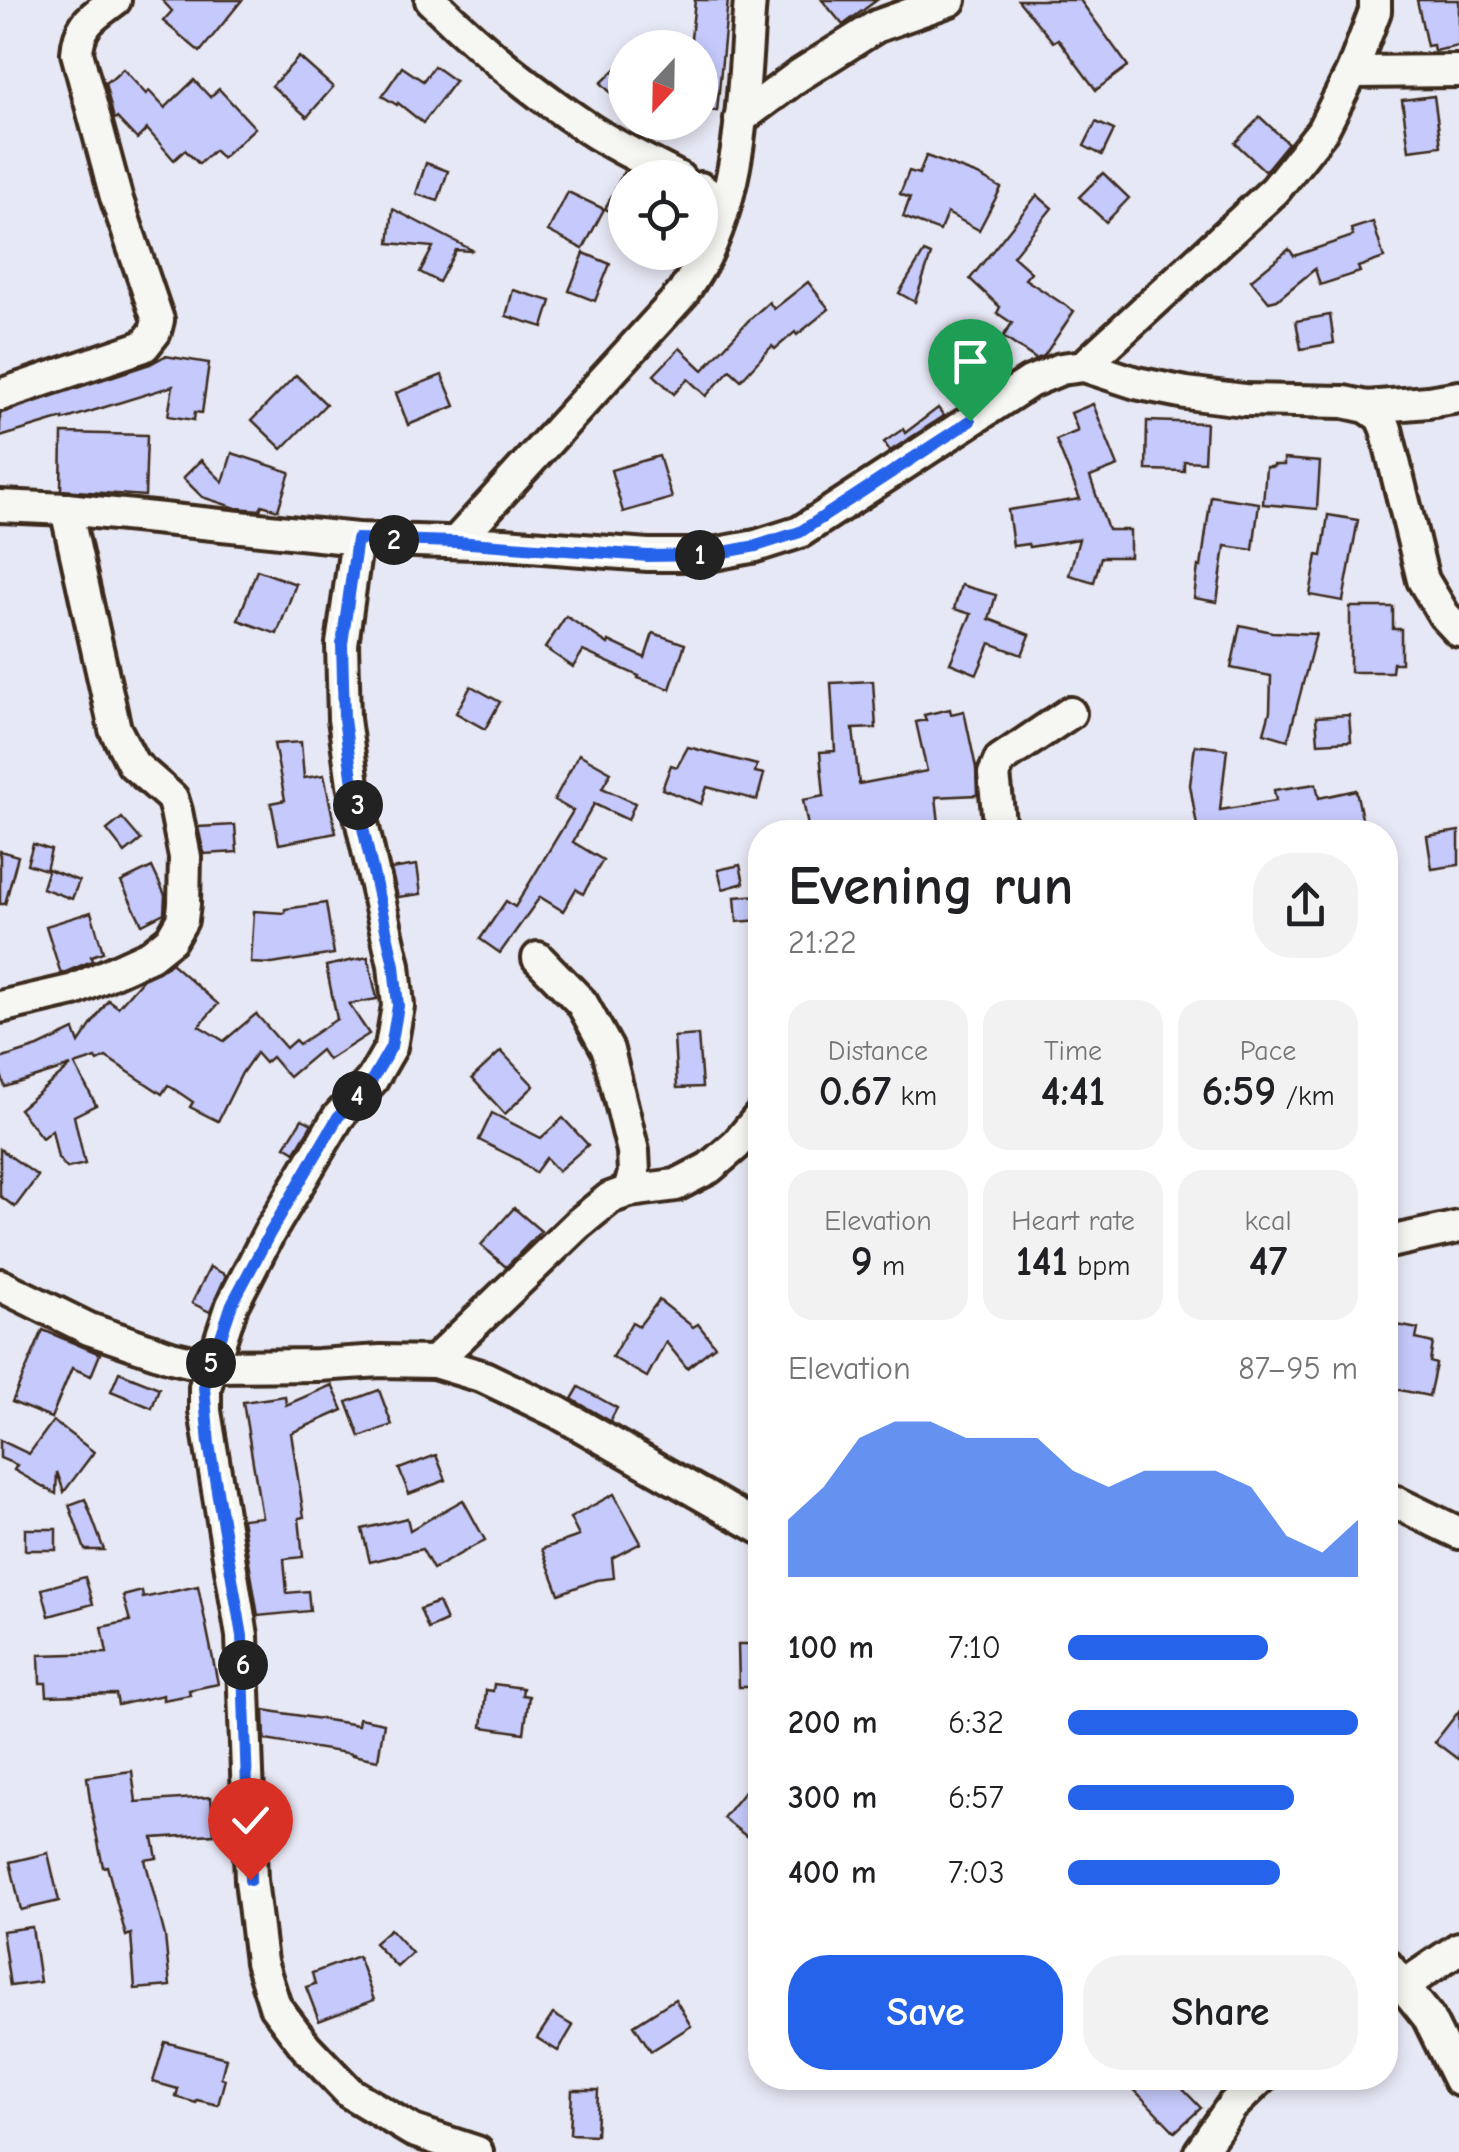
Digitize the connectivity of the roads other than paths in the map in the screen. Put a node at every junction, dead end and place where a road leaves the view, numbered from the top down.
1 (115, 0) edge
2 (432, 0) edge
3 (750, 0) edge
4 (950, 0) edge
5 (1375, 0) edge
6 (1459, 71) edge
7 (1352, 72) junction
8 (740, 119) junction
9 (645, 160) edge
10 (718, 185) edge
11 (697, 270) edge
12 (1084, 366) junction
13 (0, 395) edge
14 (1459, 397) edge
15 (1366, 407) junction
16 (0, 506) edge
17 (66, 509) junction
18 (357, 539) junction
19 (456, 542) junction
20 (1459, 631) edge
21 (1070, 713) dead end
22 (999, 820) edge
23 (538, 958) dead end
24 (0, 1007) edge
25 (748, 1130) edge
26 (629, 1191) junction
27 (1459, 1228) edge
28 (1398, 1240) edge
29 (0, 1285) edge
30 (434, 1362) junction
31 (210, 1366) junction
32 (1398, 1503) edge
33 (748, 1521) edge
34 (1459, 1533) edge
35 (1459, 1948) edge
36 (1398, 1972) edge
37 (1398, 1979) edge
38 (1459, 2080) edge
39 (1249, 2090) edge
40 (477, 2152) edge
41 (1200, 2152) edge

1 - 13 street
2 - 9 street
3 - 8 street
4 - 8 street
5 - 7 street
6 - 7 street
7 - 12 street
8 - 10 street
11 - 19 street
12 - 15 street
12 - 19 street
14 - 15 street
15 - 20 street
16 - 17 street
17 - 18 street
17 - 24 street
18 - 19 street
18 - 31 street
21 - 22 street
23 - 26 street
25 - 26 street
26 - 30 street
27 - 28 street
29 - 31 street
30 - 31 street
30 - 33 street
31 - 40 street
32 - 34 street
35 - 36 street
37 - 38 street
39 - 41 street

